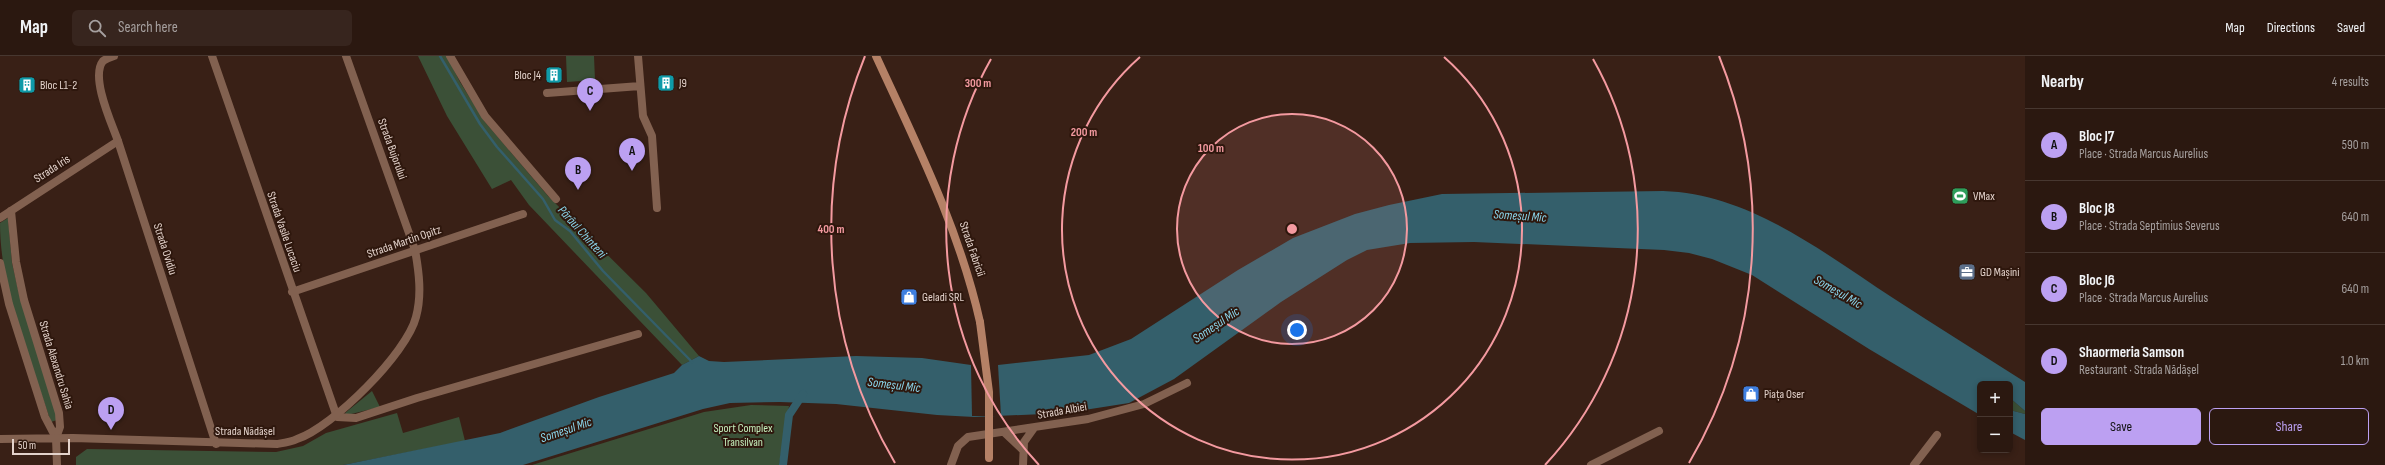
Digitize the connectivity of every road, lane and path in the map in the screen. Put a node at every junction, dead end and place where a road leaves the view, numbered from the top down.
1 (114, 56) edge
2 (212, 56) edge
3 (346, 56) edge
4 (450, 56) edge
5 (638, 56) edge
6 (876, 56) edge
7 (103, 58) edge
8 (640, 86) junction
9 (547, 93) dead end
10 (118, 141) junction
11 (556, 199) dead end
12 (657, 208) dead end
13 (11, 211) junction
14 (523, 214) dead end
15 (0, 218) edge
16 (415, 250) junction
17 (0, 263) edge
18 (292, 292) junction
19 (638, 334) dead end
20 (1187, 382) dead end
21 (335, 414) junction
22 (1034, 428) junction
23 (1659, 431) dead end
24 (1004, 432) junction
25 (1937, 435) dead end
26 (56, 438) junction
27 (0, 439) edge
28 (216, 444) junction
29 (1022, 449) junction
30 (57, 465) edge
31 (952, 465) edge
32 (988, 465) edge
33 (1024, 465) edge
34 (1591, 465) edge
35 (1914, 465) edge

1 - 7 street
2 - 18 street, Strada Vasile Lucaciu
3 - 16 street, Strada Bujorului
4 - 11 street
5 - 8 street
6 - 32 main road, Strada Fabricii, bridge
7 - 10 street, Strada Ovidiu
8 - 9 street
8 - 12 street
10 - 13 street, Strada Iris
10 - 28 street, Strada Ovidiu
13 - 15 street, Strada Iris
13 - 26 street, Strada Alexandru Sahia
14 - 16 street, Strada Martin Opitz
16 - 18 street, Strada Martin Opitz
16 - 21 street, Strada Nădășel
17 - 26 street
18 - 21 street, Strada Vasile Lucaciu
19 - 21 street
20 - 22 street, Strada Albiei
21 - 28 street, Strada Nădășel
22 - 24 street, Strada Albiei
22 - 29 street
23 - 34 street
24 - 29 street
24 - 31 street, Strada Albiei
25 - 35 street
26 - 27 street, Strada Nădășel
26 - 28 street, Strada Nădășel
26 - 30 street
29 - 33 street

